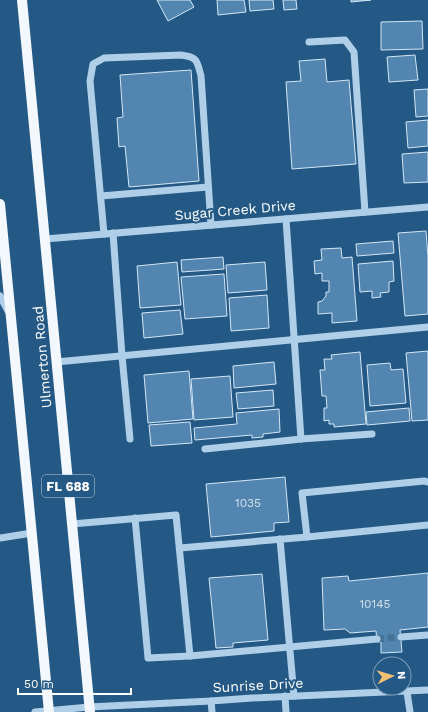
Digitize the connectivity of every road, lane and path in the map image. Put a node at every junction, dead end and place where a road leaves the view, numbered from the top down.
1 (22, 0) edge
2 (309, 42) dead end
3 (208, 187) junction
4 (100, 196) junction
5 (0, 204) edge
6 (428, 208) edge
7 (365, 212) junction
8 (286, 219) junction
9 (211, 225) junction
10 (112, 233) junction
11 (104, 234) junction
12 (45, 239) junction
13 (0, 296) edge
14 (11, 316) junction
15 (428, 327) edge
16 (294, 340) junction
17 (122, 356) junction
18 (56, 362) junction
19 (372, 434) dead end
20 (130, 439) dead end
21 (301, 439) junction
22 (205, 449) dead end
23 (428, 482) edge
24 (135, 518) junction
25 (72, 524) junction
26 (428, 526) edge
27 (32, 533) junction
28 (307, 537) junction
29 (0, 538) edge
30 (280, 539) junction
31 (180, 548) junction
32 (428, 635) edge
33 (401, 637) tunnel mouth
34 (377, 639) tunnel mouth
35 (290, 647) junction
36 (190, 656) junction
37 (428, 690) edge
38 (412, 692) edge
39 (372, 693) edge
40 (285, 696) junction
41 (294, 696) junction
42 (408, 696) edge
43 (211, 701) junction
44 (90, 709) edge
45 (49, 711) edge
46 (35, 712) edge
47 (212, 712) edge
48 (286, 712) edge
49 (410, 712) edge

1 - 12 main road, Ulmerton Road / FL 688
2 - 7 street
3 - 4 street
3 - 4 street
3 - 9 street
4 - 11 street
5 - 14 main road, Ulmerton Road / FL 688
6 - 7 street, Sugar Creek Drive
7 - 8 street, Sugar Creek Drive
8 - 9 street, Sugar Creek Drive
8 - 16 street
9 - 10 street, Sugar Creek Drive
10 - 11 street, Sugar Creek Drive
10 - 17 street
11 - 12 street, Sugar Creek Drive
12 - 18 main road, Ulmerton Road / FL 688
13 - 14 street
14 - 27 main road, Ulmerton Road / FL 688
15 - 16 street
16 - 17 street
16 - 21 street
17 - 18 street
17 - 20 street
18 - 25 main road, Ulmerton Road / FL 688
19 - 21 street
21 - 22 street
23 - 28 street
24 - 25 street
24 - 31 street
24 - 36 street
25 - 44 main road, Ulmerton Road / FL 688
26 - 28 street
27 - 29 street
27 - 45 main road, Ulmerton Road / FL 688
28 - 30 street
30 - 31 street
30 - 35 street
31 - 36 street
32 - 33 street
34 - 35 street
35 - 36 street
35 - 41 street
37 - 38 street, Sunrise Drive
39 - 41 street, Sunrise Drive
40 - 41 street, Sunrise Drive
40 - 43 street, Sunrise Drive
40 - 48 street
42 - 49 street
43 - 44 street, Sunrise Drive
43 - 47 street
44 - 45 street, Sunrise Drive
45 - 46 street, Sunrise Drive

